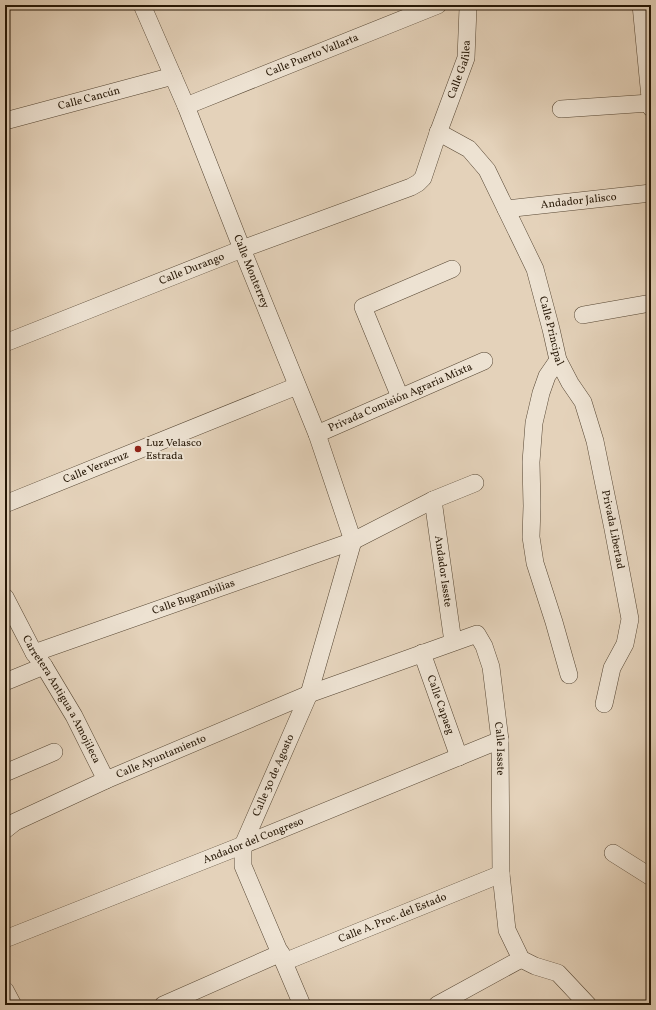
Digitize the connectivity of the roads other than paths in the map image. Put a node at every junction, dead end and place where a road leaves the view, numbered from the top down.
1 (142, 5) edge
2 (438, 5) edge
3 (467, 5) edge
4 (642, 5) edge
5 (173, 76) junction
6 (651, 105) edge
7 (186, 106) junction
8 (560, 109) dead end
9 (5, 121) edge
10 (438, 132) junction
11 (651, 193) edge
12 (506, 209) junction
13 (242, 249) junction
14 (452, 269) dead end
15 (651, 303) edge
16 (583, 315) dead end
17 (5, 343) edge
18 (558, 360) junction
19 (484, 361) dead end
20 (297, 386) junction
21 (400, 398) junction
22 (317, 434) junction
23 (475, 483) dead end
24 (433, 500) junction
25 (5, 504) edge
26 (353, 542) junction
27 (5, 597) edge
28 (453, 642) junction
29 (422, 653) junction
30 (39, 660) junction
31 (569, 675) dead end
32 (5, 682) edge
33 (309, 694) junction
34 (604, 704) dead end
35 (500, 740) junction
36 (54, 752) dead end
37 (459, 757) junction
38 (5, 773) edge
39 (106, 780) junction
40 (8, 823) edge
41 (243, 845) junction
42 (613, 853) dead end
43 (501, 874) junction
44 (651, 877) edge
45 (5, 939) edge
46 (283, 958) junction
47 (521, 959) junction
48 (5, 990) edge
49 (13, 1005) edge
50 (164, 1005) edge
51 (302, 1005) edge
52 (437, 1005) edge
53 (588, 1005) edge

1 - 5 street, Calle Monterrey
2 - 7 street, Calle Puerto Vallarta
3 - 10 street, Calle Galilea
4 - 6 street
5 - 7 street, Calle Monterrey
5 - 9 street, Calle Cancún
6 - 8 street
7 - 13 street, Calle Monterrey
10 - 12 street, Calle Principal
10 - 13 street, Calle Durango
11 - 12 street, Andador Jalisco
12 - 18 street, Calle Principal
13 - 17 street, Calle Durango
13 - 20 street, Calle Monterrey
14 - 21 street
15 - 16 street
18 - 31 street, Calle Principal
18 - 34 street, Privada Libertad
19 - 21 street, Privada Comisión Agraria Mixta
20 - 22 street, Calle Monterrey
20 - 25 street, Calle Veracruz
21 - 22 street, Privada Comisión Agraria Mixta
22 - 26 street, Calle Monterrey
23 - 24 street
24 - 26 street
24 - 28 street, Andador Issste
26 - 30 street, Calle Bugambilias
26 - 33 street, Calle 30 de Agosto
27 - 30 street, Carretera Antigua a Amojileca
28 - 29 street, Calle Issste
28 - 35 street, Calle Issste
29 - 33 street, Calle Issste
29 - 37 street, Calle Capaeg
30 - 32 street, Calle Bugambilias
30 - 39 street, Carretera Antigua a Amojileca
33 - 39 street, Calle Ayuntamiento
33 - 41 street, Calle 30 de Agosto
35 - 37 street, Andador del Congreso
35 - 43 street, Calle Issste
36 - 38 street
37 - 41 street, Andador del Congreso
39 - 40 street, Calle Ayuntamiento
41 - 45 street, Andador del Congreso
41 - 46 street, Calle 30 de Agosto
42 - 44 street
43 - 46 street, Calle A. Proc. del Estado
43 - 47 street, Calle Issste
46 - 50 street, Calle A. Proc. del Estado
46 - 51 street, Calle 30 de Agosto
47 - 52 street
47 - 53 street
48 - 49 street

